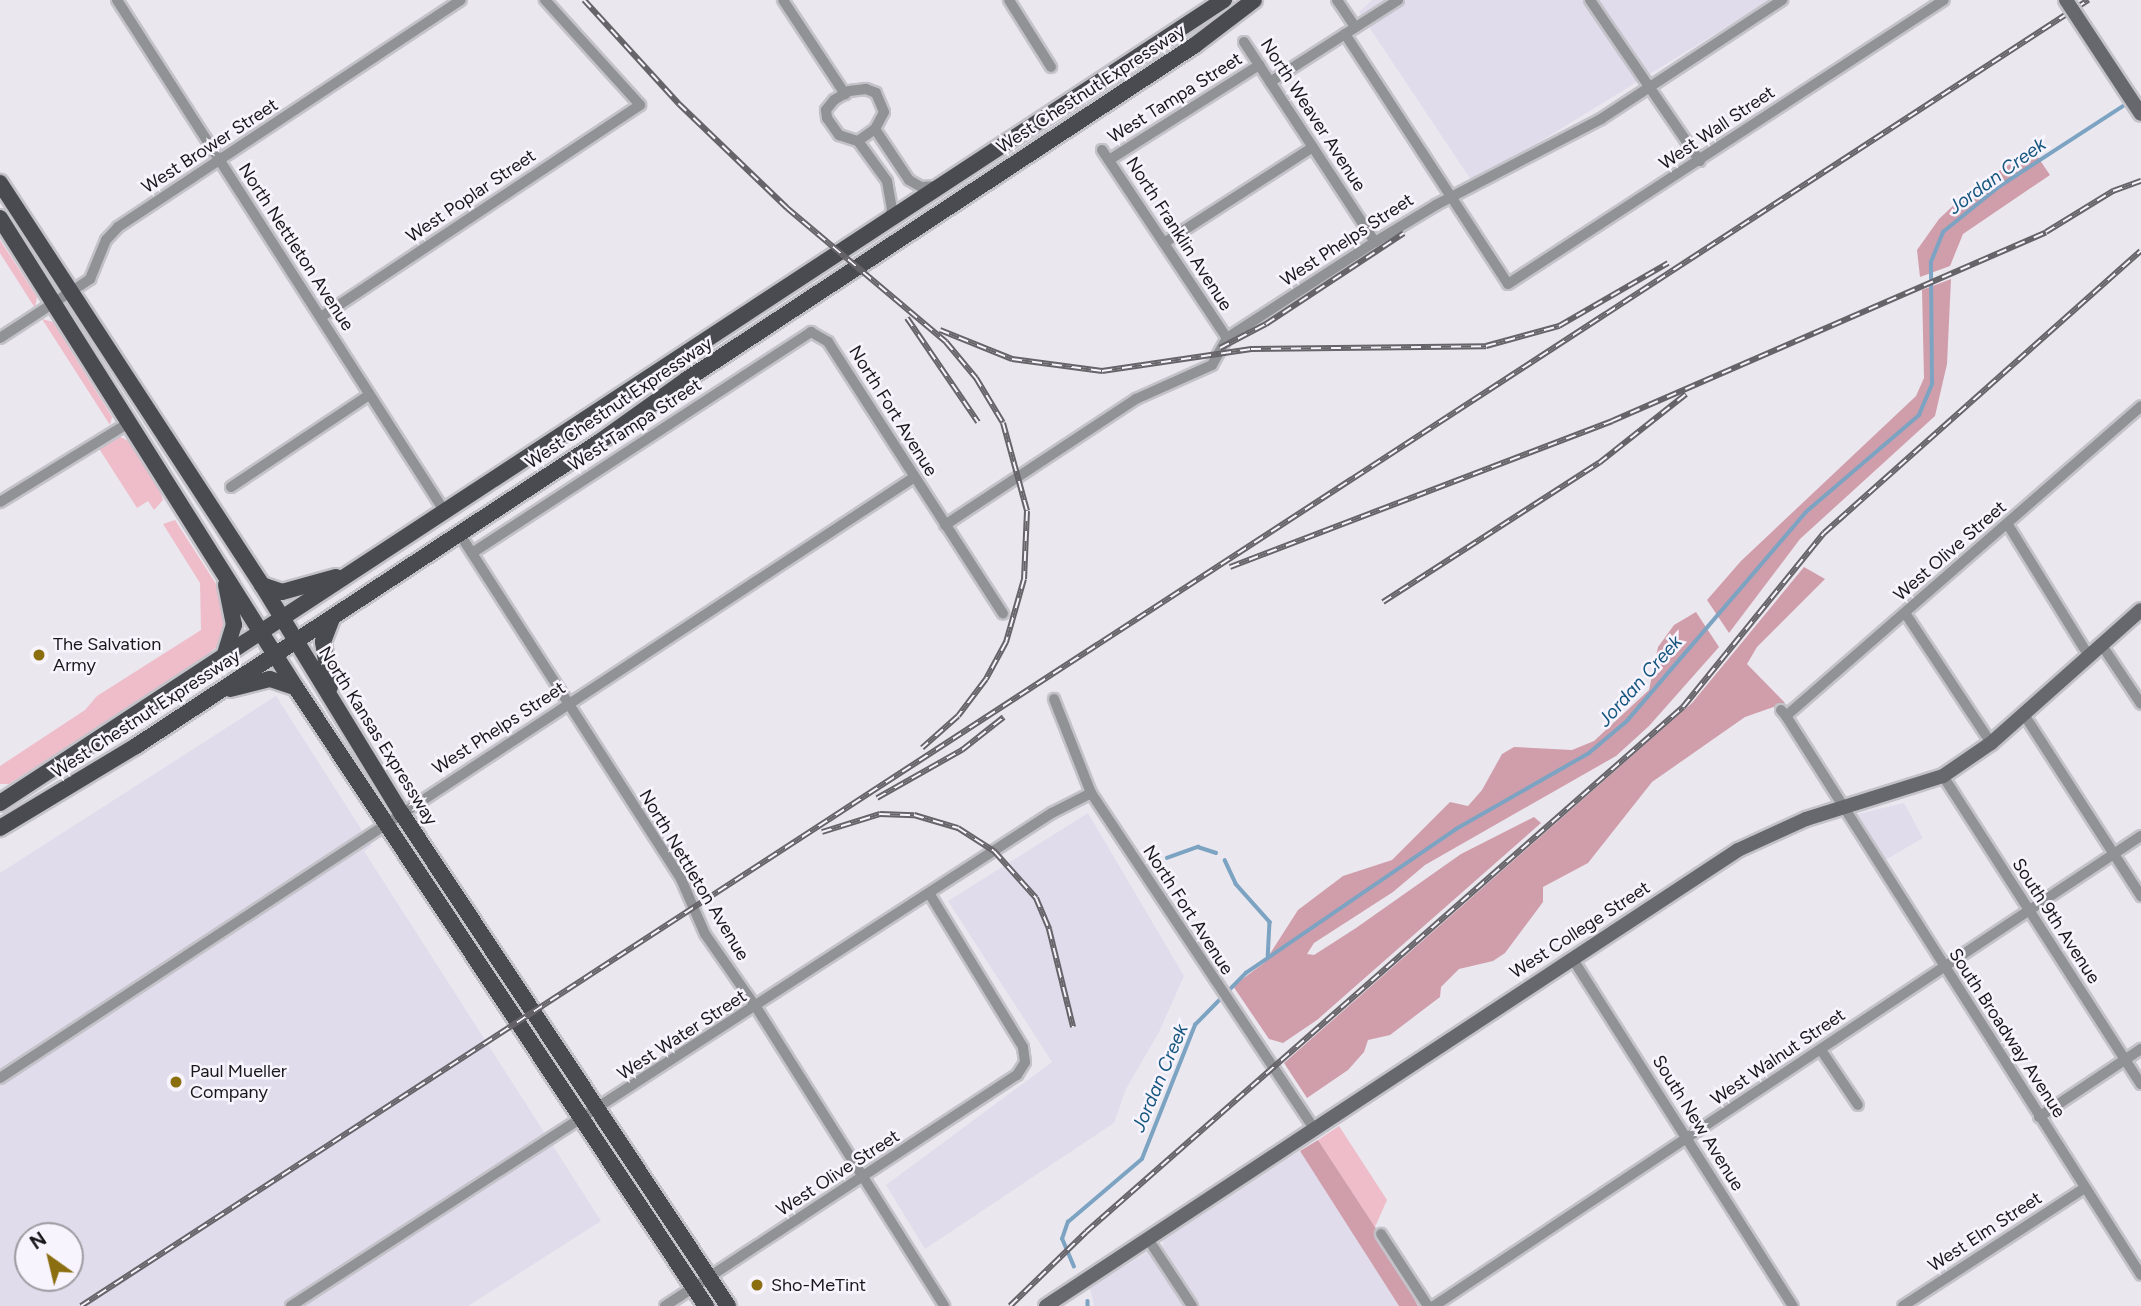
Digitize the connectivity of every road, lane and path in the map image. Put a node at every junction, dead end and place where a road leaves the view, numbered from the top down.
1 (461, 0) edge
2 (545, 0) edge
3 (783, 0) edge
4 (1009, 0) edge
5 (1224, 0) edge
6 (1254, 0) edge
7 (1337, 0) edge
8 (1398, 0) edge
9 (1590, 0) edge
10 (1782, 0) edge
11 (1944, 0) edge
12 (2066, 0) edge
13 (119, 1) edge
14 (1355, 27) junction
15 (1345, 34) junction
16 (1244, 43) dead end
17 (1259, 65) junction
18 (1051, 66) dead end
19 (1270, 82) junction
20 (1650, 87) junction
21 (845, 94) junction
22 (2141, 114) edge
23 (875, 130) junction
24 (858, 141) junction
25 (1312, 147) junction
26 (1102, 150) dead end
27 (220, 160) junction
28 (1109, 160) junction
29 (1700, 161) junction
30 (0, 183) edge
31 (946, 185) junction
32 (1453, 197) junction
33 (0, 218) edge
34 (886, 224) junction
35 (1164, 243) junction
36 (1375, 243) junction
37 (71, 293) junction
38 (55, 303) junction
39 (321, 317) junction
40 (819, 334) joint
41 (0, 338) edge
42 (1227, 338) junction
43 (369, 395) junction
44 (2141, 406) edge
45 (130, 422) junction
46 (913, 478) junction
47 (231, 486) dead end
48 (0, 502) edge
49 (445, 512) junction
50 (945, 525) junction
51 (2008, 525) junction
52 (459, 533) junction
53 (472, 553) junction
54 (220, 566) junction
55 (355, 571) junction
56 (262, 584) junction
57 (343, 609) junction
58 (2141, 610) edge
59 (1905, 613) junction
60 (1003, 614) dead end
61 (283, 619) junction
62 (262, 632) junction
63 (295, 640) junction
64 (2101, 644) junction
65 (275, 653) junction
66 (2089, 656) junction
67 (223, 658) junction
68 (296, 688) junction
69 (217, 692) junction
70 (1054, 699) dead end
71 (568, 703) junction
72 (2141, 705) edge
73 (339, 712) junction
74 (1784, 713) joint
75 (2024, 713) junction
76 (1991, 743) junction
77 (1943, 776) junction
78 (1091, 793) junction
79 (0, 803) edge
80 (1843, 809) junction
81 (402, 814) junction
82 (386, 825) junction
83 (0, 828) edge
84 (2141, 836) edge
85 (2115, 854) junction
86 (929, 893) junction
87 (2141, 896) edge
88 (2028, 912) junction
89 (1572, 958) junction
90 (1944, 968) junction
91 (756, 1007) junction
92 (2141, 1049) edge
93 (1821, 1050) junction
94 (2126, 1059) junction
95 (0, 1078) edge
96 (2141, 1084) edge
97 (1858, 1105) dead end
98 (601, 1109) junction
99 (2039, 1116) junction
100 (586, 1119) junction
101 (1314, 1129) junction
102 (1687, 1139) junction
103 (862, 1178) junction
104 (2085, 1188) junction
105 (1381, 1234) dead end
106 (1148, 1239) junction
107 (2137, 1259) edge
108 (2141, 1275) edge
109 (709, 1278) junction
110 (694, 1287) junction
111 (291, 1306) edge
112 (665, 1306) edge
113 (706, 1306) edge
114 (728, 1306) edge
115 (944, 1306) edge
116 (1046, 1306) edge
117 (1192, 1306) edge
118 (1428, 1306) edge
119 (1434, 1306) edge
120 (1793, 1306) edge
121 (1903, 1306) edge

1 - 27 street, West Brower Street
2 - 39 street, West Poplar Street
3 - 21 street
4 - 18 street
5 - 31 main road, West Chestnut Expressway
6 - 52 main road, West Chestnut Expressway
7 - 14 street
8 - 14 street
9 - 20 street
10 - 20 street, West Phelps Street
11 - 29 street, West Wall Street
12 - 22 main road, bridge
13 - 27 street, North Nettleton Avenue
14 - 15 street
15 - 19 street
15 - 32 street
16 - 17 street, North Weaver Avenue
17 - 19 street, North Weaver Avenue
17 - 28 street, West Tampa Street
19 - 25 street, North Weaver Avenue
20 - 29 street
20 - 32 street, West Phelps Street
21 - 23 street
21 - 24 street
23 - 24 street
23 - 31 street
24 - 34 street
25 - 35 street
25 - 36 street, North Weaver Avenue
26 - 28 street, North Franklin Avenue
27 - 37 street, West Brower Street
27 - 39 street, North Nettleton Avenue
28 - 35 street, North Franklin Avenue
29 - 32 street, West Wall Street
30 - 37 main road, North Kansas Expressway
31 - 34 main road, West Chestnut Expressway
32 - 36 street, West Phelps Street
33 - 38 main road
34 - 49 main road, West Chestnut Expressway
35 - 42 street, North Franklin Avenue
36 - 42 street, West Phelps Street
37 - 38 street, West Brower Street
37 - 56 main road, North Kansas Expressway
38 - 41 street, West Brower Street
38 - 45 main road
39 - 43 street, North Nettleton Avenue
40 - 46 street, North Fort Avenue
40 - 53 street, West Tampa Street
42 - 50 street, West Phelps Street
43 - 47 street
43 - 49 street, North Nettleton Avenue
44 - 51 street, West Olive Street
45 - 48 street
45 - 54 main road
46 - 50 street, North Fort Avenue
46 - 71 street, West Phelps Street
49 - 55 main road, West Chestnut Expressway
50 - 60 street, North Fort Avenue
51 - 59 street, West Olive Street
51 - 66 street
52 - 53 street, North Nettleton Avenue
52 - 57 main road, West Chestnut Expressway
53 - 71 street, North Nettleton Avenue
54 - 62 main road
54 - 67 main road
55 - 56 main road
55 - 61 main road, West Chestnut Expressway
56 - 61 main road, North Kansas Expressway
57 - 63 main road, West Chestnut Expressway
57 - 73 main road
58 - 64 main road, West College Street
59 - 74 street, West Olive Street
59 - 76 street
61 - 62 main road, West Chestnut Expressway
61 - 63 main road, North Kansas Expressway
62 - 65 main road
62 - 67 main road, West Chestnut Expressway
63 - 65 main road, West Chestnut Expressway
63 - 73 main road, North Kansas Expressway
64 - 66 main road, West College Street
64 - 72 street
65 - 68 main road
65 - 69 main road, West Chestnut Expressway
66 - 75 main road, West College Street
67 - 79 main road, West Chestnut Expressway
68 - 69 main road
68 - 82 main road
69 - 83 main road, West Chestnut Expressway
70 - 78 street, North Fort Avenue
71 - 81 street, West Phelps Street
71 - 91 street, North Nettleton Avenue
73 - 81 main road, North Kansas Expressway
74 - 80 street, South Broadway Avenue
75 - 76 main road, West College Street
75 - 85 street
76 - 77 main road, West College Street
77 - 80 main road, West College Street
77 - 88 street, South 9th Avenue
78 - 86 street, West Water Street
78 - 101 street, North Fort Avenue
80 - 89 main road, West College Street
80 - 90 street, South Broadway Avenue
81 - 82 street, West Phelps Street
81 - 98 main road, North Kansas Expressway
82 - 95 street, West Phelps Street
82 - 100 main road
84 - 85 street, West Walnut Street
85 - 87 street
85 - 88 street, West Walnut Street
86 - 91 street, West Water Street
86 - 103 street, West Olive Street
88 - 90 street, West Walnut Street
88 - 94 street, South 9th Avenue
89 - 101 main road, West College Street
89 - 102 street, South New Avenue
90 - 93 street, West Walnut Street
90 - 99 street, South Broadway Avenue
91 - 98 street, West Water Street
91 - 103 street, North Nettleton Avenue
92 - 94 street
93 - 97 street
93 - 102 street, West Walnut Street
94 - 96 street, South 9th Avenue
94 - 99 street
98 - 100 street, West Water Street
98 - 109 main road, North Kansas Expressway
99 - 104 street, South Broadway Avenue
100 - 110 main road
100 - 111 street, West Water Street
101 - 106 main road, West College Street
102 - 119 street, West Walnut Street
102 - 120 street, South New Avenue
103 - 109 street, West Olive Street
103 - 115 street, North Nettleton Avenue
104 - 107 street, South Broadway Avenue
104 - 121 street, West Elm Street
105 - 118 street
106 - 116 main road, West College Street
106 - 117 street
107 - 108 street, South Broadway Avenue
109 - 110 street, West Olive Street
109 - 114 main road, North Kansas Expressway
110 - 112 street, West Olive Street
110 - 113 main road

